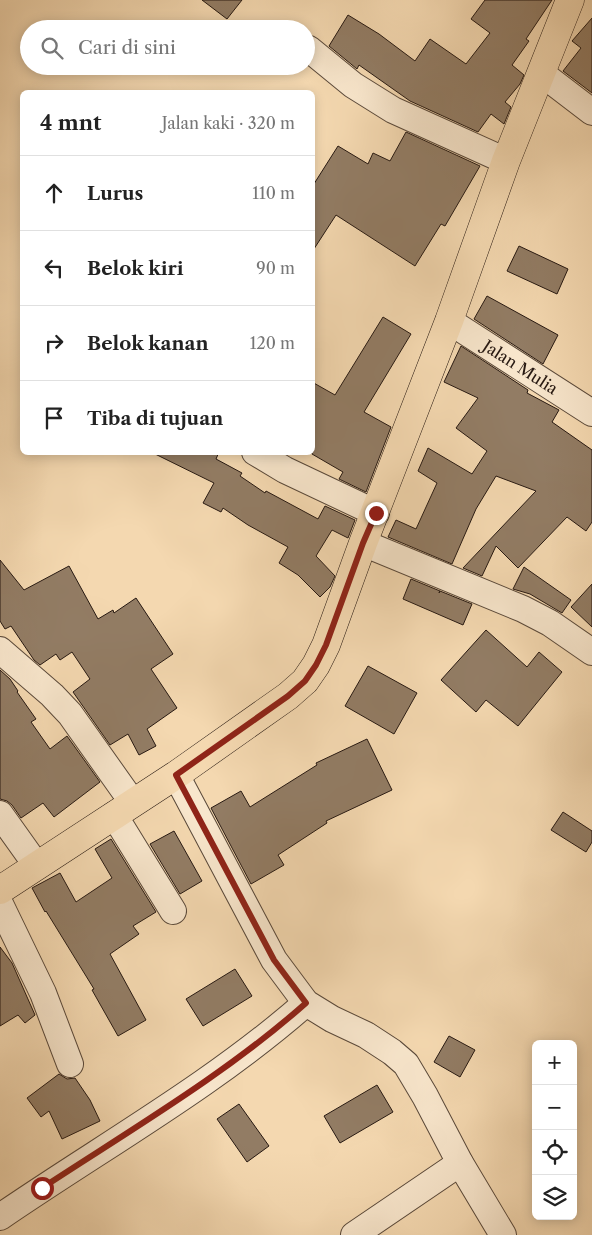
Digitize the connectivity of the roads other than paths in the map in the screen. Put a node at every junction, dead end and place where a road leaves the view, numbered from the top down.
1 (570, 0) edge
2 (315, 54) edge
3 (541, 73) junction
4 (592, 112) edge
5 (506, 162) junction
6 (449, 321) junction
7 (592, 412) edge
8 (260, 455) edge
9 (376, 513) junction
10 (363, 543) junction
11 (0, 650) edge
12 (592, 652) edge
13 (176, 775) junction
14 (124, 809) junction
15 (0, 814) edge
16 (37, 866) junction
17 (0, 890) edge
18 (0, 904) edge
19 (173, 911) dead end
20 (306, 1003) junction
21 (70, 1064) dead end
22 (460, 1164) junction
23 (0, 1217) edge
24 (354, 1235) edge
25 (503, 1235) edge

1 - 3 main road
2 - 5 street
3 - 4 street
3 - 5 main road
5 - 6 main road
6 - 7 street, Jalan Mulia
6 - 9 main road
8 - 9 street
9 - 10 main road
10 - 12 street
10 - 13 main road
11 - 14 street
13 - 14 main road
13 - 20 street
14 - 16 main road
14 - 19 street
15 - 16 street
16 - 17 main road
18 - 21 street
20 - 22 street
20 - 23 street
22 - 24 street
22 - 25 street

